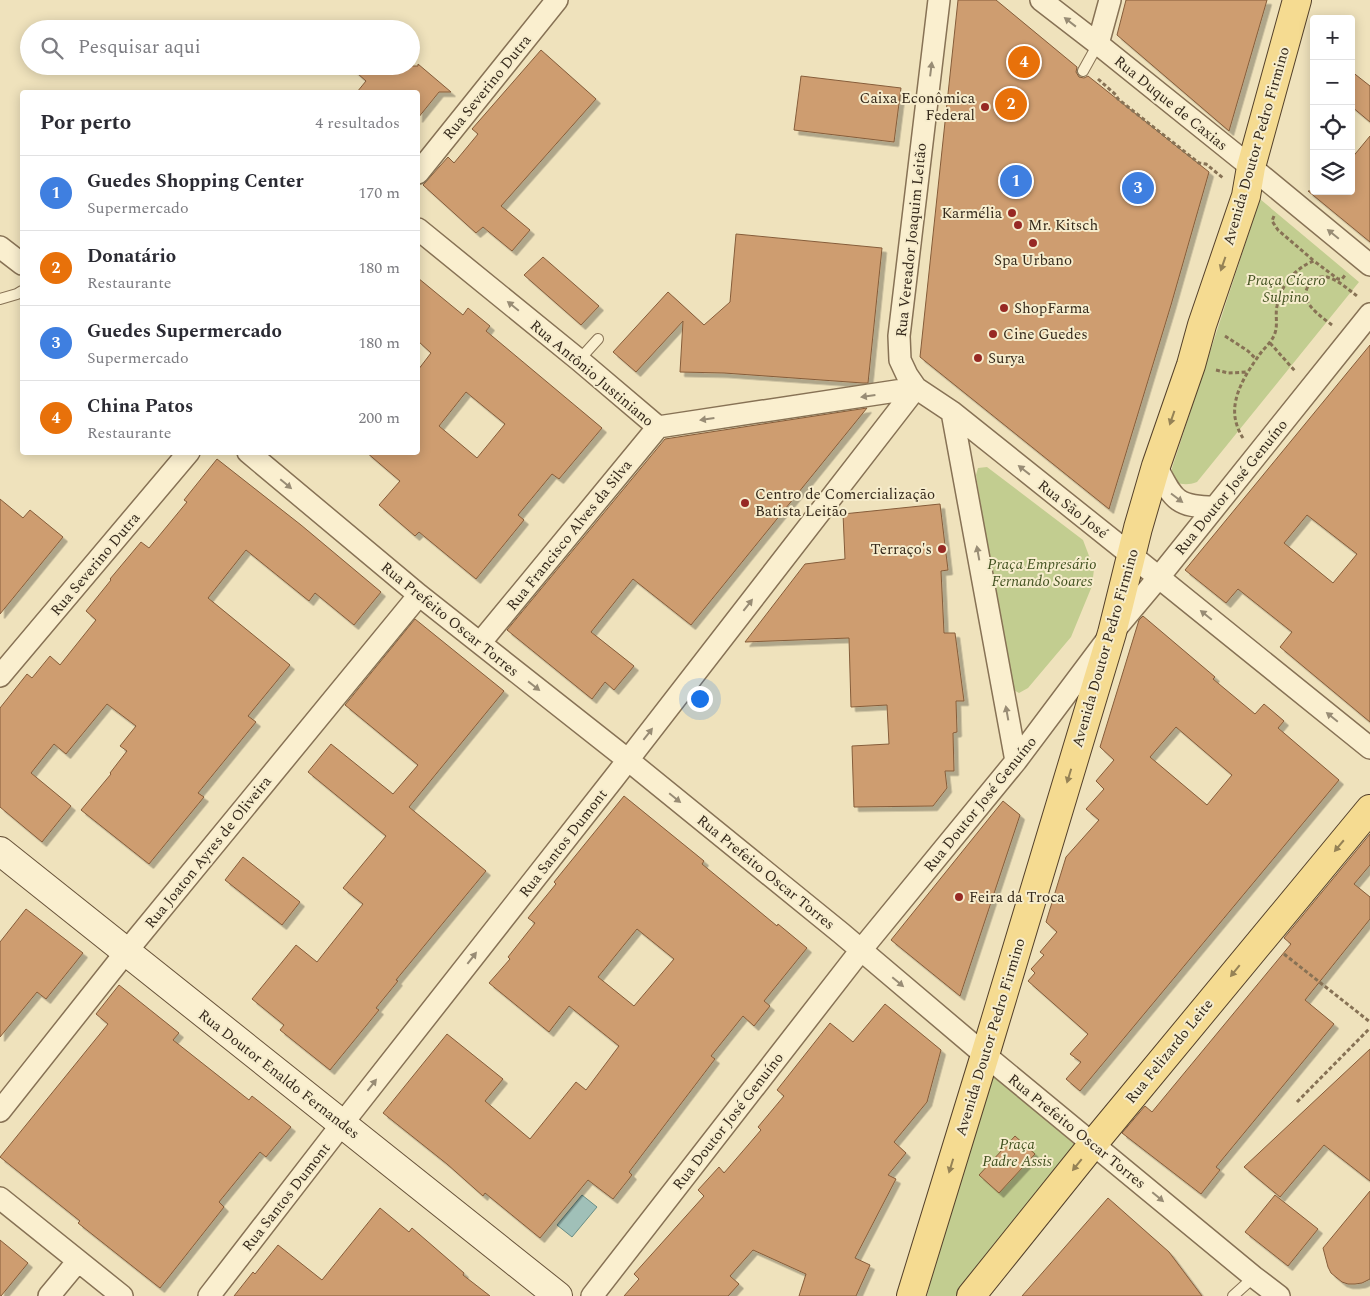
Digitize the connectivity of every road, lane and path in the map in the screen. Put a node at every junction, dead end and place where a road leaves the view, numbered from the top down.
1 (557, 0) edge
2 (939, 0) edge
3 (1041, 0) edge
4 (1110, 0) edge
5 (1296, 0) edge
6 (1098, 44) junction
7 (1084, 69) joint
8 (1251, 167) junction
9 (420, 171) edge
10 (1281, 192) junction
11 (1246, 196) junction
12 (420, 231) edge
13 (0, 247) edge
14 (1314, 261) junction
15 (1365, 261) edge
16 (20, 262) edge
17 (20, 292) edge
18 (0, 298) edge
19 (1367, 307) edge
20 (1202, 325) junction
21 (598, 339) dead end
22 (1350, 340) junction
23 (1270, 343) junction
24 (1256, 359) junction
25 (579, 360) junction
26 (900, 360) joint
27 (1191, 365) junction
28 (1248, 372) junction
29 (1312, 387) junction
30 (916, 388) junction
31 (952, 412) junction
32 (658, 427) junction
33 (1258, 454) junction
34 (186, 455) edge
35 (252, 455) edge
36 (1156, 466) junction
37 (1214, 507) junction
38 (1132, 555) junction
39 (1158, 577) junction
40 (419, 596) junction
41 (1112, 633) junction
42 (480, 643) junction
43 (0, 676) edge
44 (1370, 748) edge
45 (628, 760) junction
46 (1016, 761) junction
47 (1370, 809) edge
48 (0, 851) edge
49 (1263, 938) junction
50 (861, 950) junction
51 (126, 952) junction
52 (1370, 1022) edge
53 (1370, 1028) edge
54 (985, 1055) junction
55 (1297, 1102) dead end
56 (0, 1110) edge
57 (342, 1124) junction
58 (1093, 1144) junction
59 (0, 1198) edge
60 (78, 1260) junction
61 (1254, 1277) junction
62 (50, 1296) edge
63 (122, 1296) edge
64 (209, 1296) edge
65 (558, 1296) edge
66 (592, 1296) edge
67 (910, 1296) edge
68 (971, 1296) edge
69 (1233, 1296) edge
70 (1279, 1296) edge

1 - 9 street, Rua Severino Dutra
26 -> 2 street, Rua Vereador Joaquim Leitão
6 -> 3 street, Rua Duque de Caxias
4 - 6 street
5 - 8 main road, Avenida Doutor Pedro Firmino
6 - 7 lane
6 - 8 street, Rua Duque de Caxias
7 - 11 path
8 - 10 street, Rua Duque de Caxias
8 - 11 main road, Avenida Doutor Pedro Firmino
10 - 14 path
15 -> 10 street, Rua Duque de Caxias
11 -> 20 main road, Avenida Doutor Pedro Firmino
25 -> 12 street, Rua Antônio Justiniano
13 - 16 street
14 - 15 path
14 - 23 path
17 - 18 lane
19 - 22 street, Rua Doutor José Genuíno
19 - 22 path
20 - 24 path
20 - 27 main road, Avenida Doutor Pedro Firmino
21 - 25 lane
22 - 29 street, Rua Doutor José Genuíno
23 - 24 path
23 - 29 path
24 - 28 path
25 - 32 street, Rua Antônio Justiniano
26 - 30 street, Rua São José
27 - 28 path
27 -> 36 main road, Avenida Doutor Pedro Firmino
28 - 33 path
29 - 33 street, Rua Doutor José Genuíno
30 - 31 street, Rua São José
30 -> 32 street, Rua Antônio Justiniano
45 -> 30 street, Rua Santos Dumont
38 -> 31 street, Rua São José
46 -> 31 street
32 - 42 street, Rua Francisco Alves da Silva
33 - 37 street, Rua Doutor José Genuíno
34 - 43 street, Rua Severino Dutra
35 -> 40 street, Rua Prefeito Oscar Torres
36 -> 37 street
36 - 38 main road, Avenida Doutor Pedro Firmino
37 - 39 street, Rua Doutor José Genuíno
38 - 39 street, Rua São José
38 - 41 main road, Avenida Doutor Pedro Firmino
39 - 41 street, Rua Doutor José Genuíno
44 -> 39 street, Rua São José
40 - 42 street, Rua Prefeito Oscar Torres
40 - 51 street, Rua Joaton Ayres de Oliveira
41 - 46 street, Rua Doutor José Genuíno
41 -> 54 main road, Avenida Doutor Pedro Firmino
42 -> 45 street, Rua Prefeito Oscar Torres
45 -> 50 street, Rua Prefeito Oscar Torres
57 -> 45 street, Rua Santos Dumont
46 - 50 street, Rua Doutor José Genuíno
47 -> 49 main road, Rua Felizardo Leite
48 - 51 main road, Rua Doutor Enaldo Fernandes
49 - 52 path
49 -> 58 main road, Rua Felizardo Leite
50 -> 54 street, Rua Prefeito Oscar Torres
50 - 66 street, Rua Doutor José Genuíno
51 - 56 street, Rua Joaton Ayres de Oliveira
51 - 57 main road, Rua Doutor Enaldo Fernandes
53 - 55 path
54 - 58 street, Rua Prefeito Oscar Torres
54 -> 67 main road, Avenida Doutor Pedro Firmino
57 - 64 street, Rua Santos Dumont
57 - 65 main road, Rua Doutor Enaldo Fernandes
58 -> 61 street, Rua Prefeito Oscar Torres
58 -> 68 main road, Rua Felizardo Leite
59 - 60 street
60 - 62 street
60 - 63 street
61 - 69 lane
61 - 70 street, Rua Prefeito Oscar Torres

